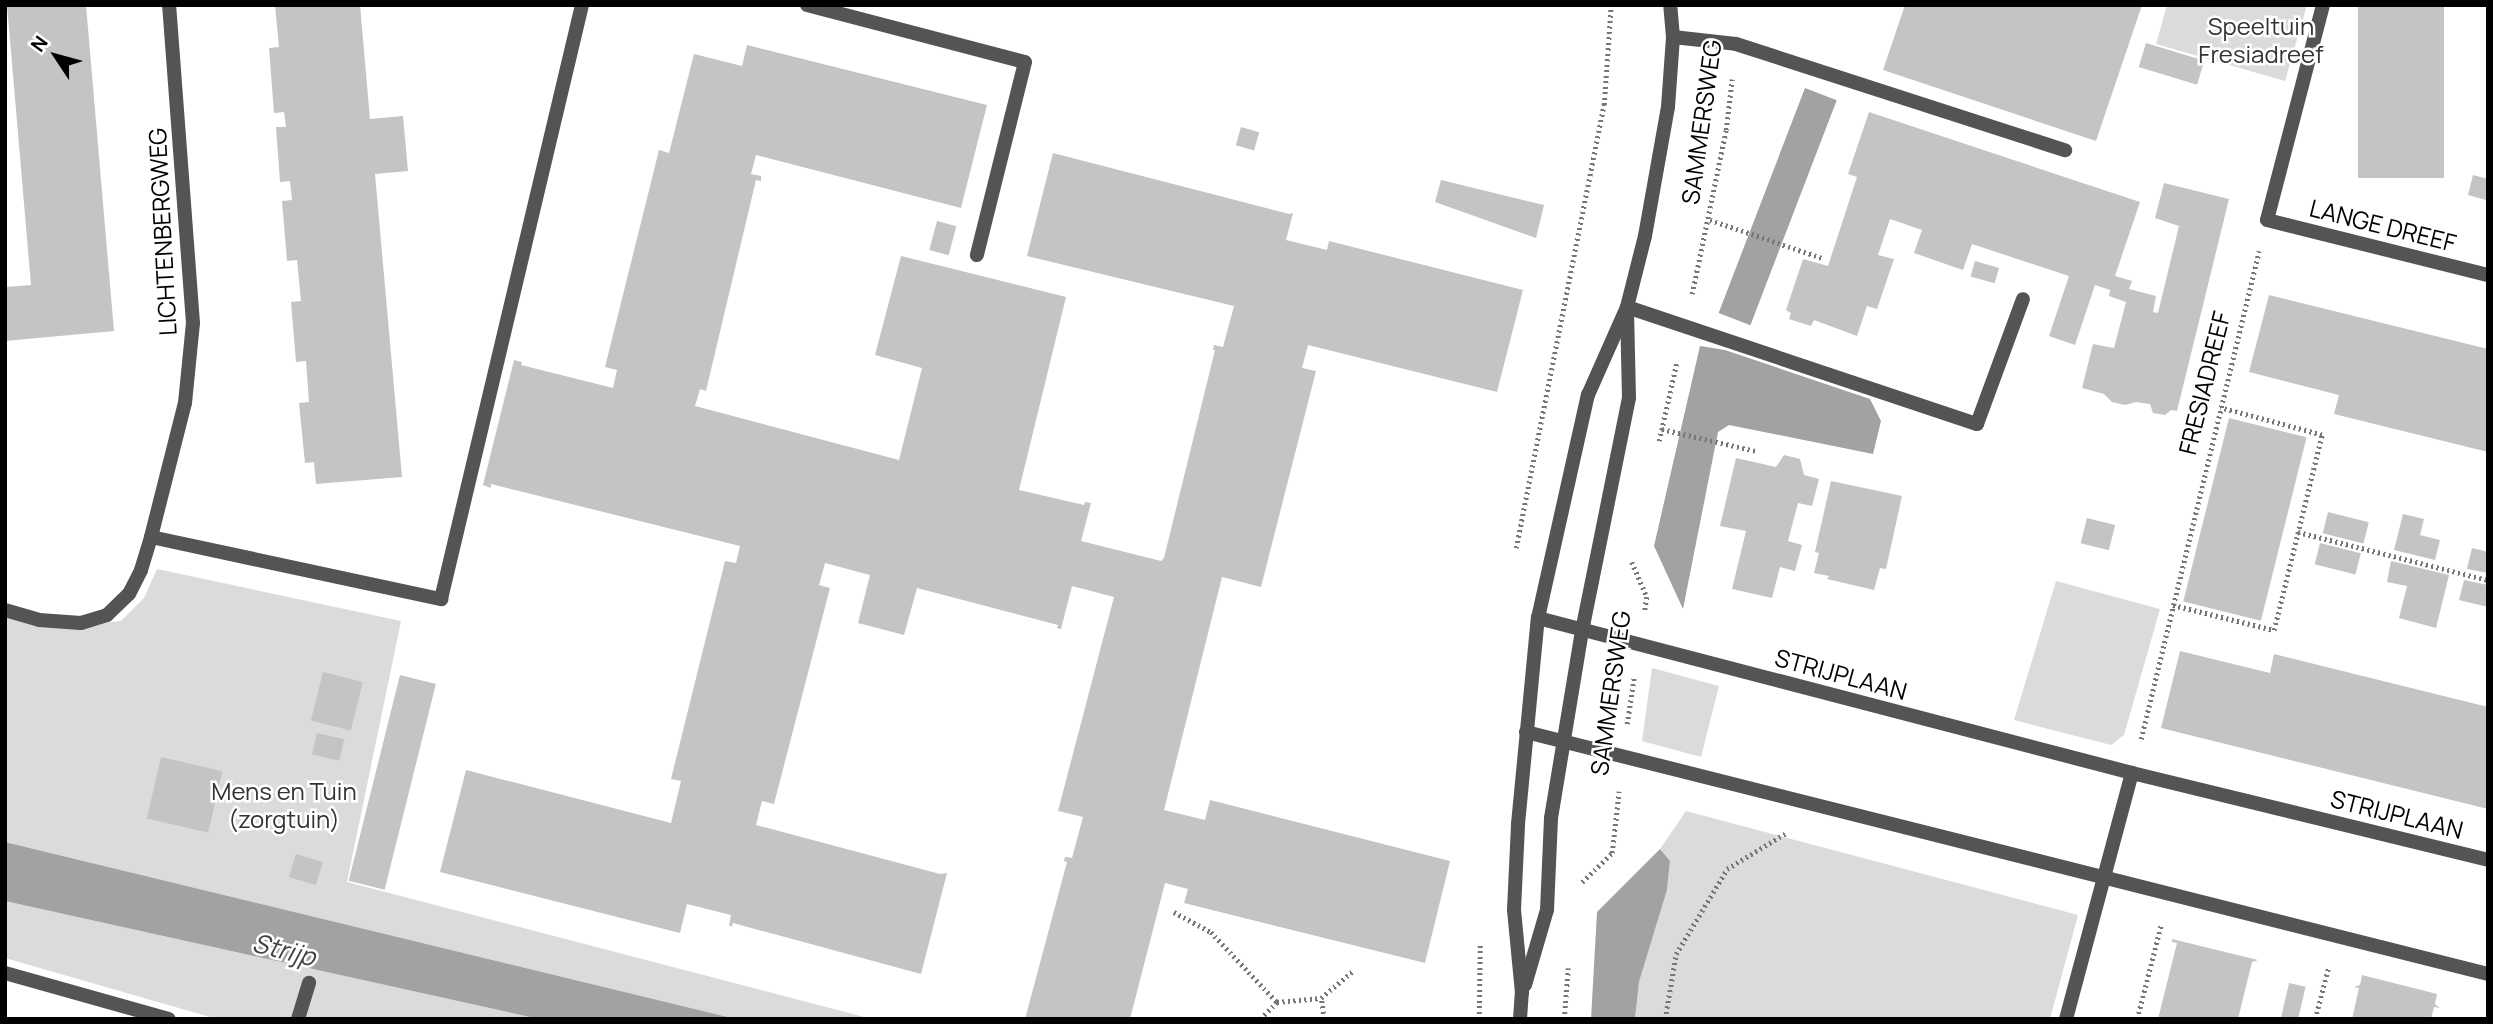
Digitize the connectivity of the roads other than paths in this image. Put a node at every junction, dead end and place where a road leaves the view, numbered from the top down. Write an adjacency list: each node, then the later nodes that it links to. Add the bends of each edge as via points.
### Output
1 (169, 5): 12 (street, LICHTENBERGWEG, via 193,324 185,402)
2 (582, 5): 12 (street, via 440,599)
3 (807, 5): 8 (street, via 1025,62)
4 (1670, 5): 6 (street, SAMMERSWEG)
5 (2323, 5): 9 (street, LANGE DREEF, via 2267,220)
6 (1673, 37): 7 (street, via 1736,44); 11 (street, SAMMERSWEG, via 1668,107)
7 (2065, 150)
8 (977, 255)
9 (2488, 275)
10 (2024, 299): 11 (street, via 1977,424)
11 (1627, 307): 14 (street, SAMMERSWEG, via 1588,395); 15 (street, SAMMERSWEG, via 1629,398)
12 (152, 537): 13 (street, LICHTENBERGWEG, via 129,594 107,615 81,623 39,620)
13 (5, 610)
14 (1538, 618): 15 (street, STRIJPLAAN); 16 (street, SAMMERSWEG)
15 (1582, 631): 17 (street, SAMMERSWEG); 18 (street, STRIJPLAAN)
16 (1526, 732): 17 (street); 24 (street, SAMMERSWEG, via 1514,910)
17 (1563, 743): 20 (street); 24 (street, SAMMERSWEG, via 1551,818 1547,910)
18 (2132, 773): 19 (street, STRIJPLAAN); 20 (street)
19 (2488, 860)
20 (2103, 878): 22 (street); 28 (street)
21 (5, 973): 25 (street)
22 (2488, 974)
23 (309, 983): 26 (street)
24 (1522, 993): 27 (street, SAMMERSWEG)
25 (169, 1019)
26 (298, 1019)
27 (1520, 1019)
28 (2066, 1019)

